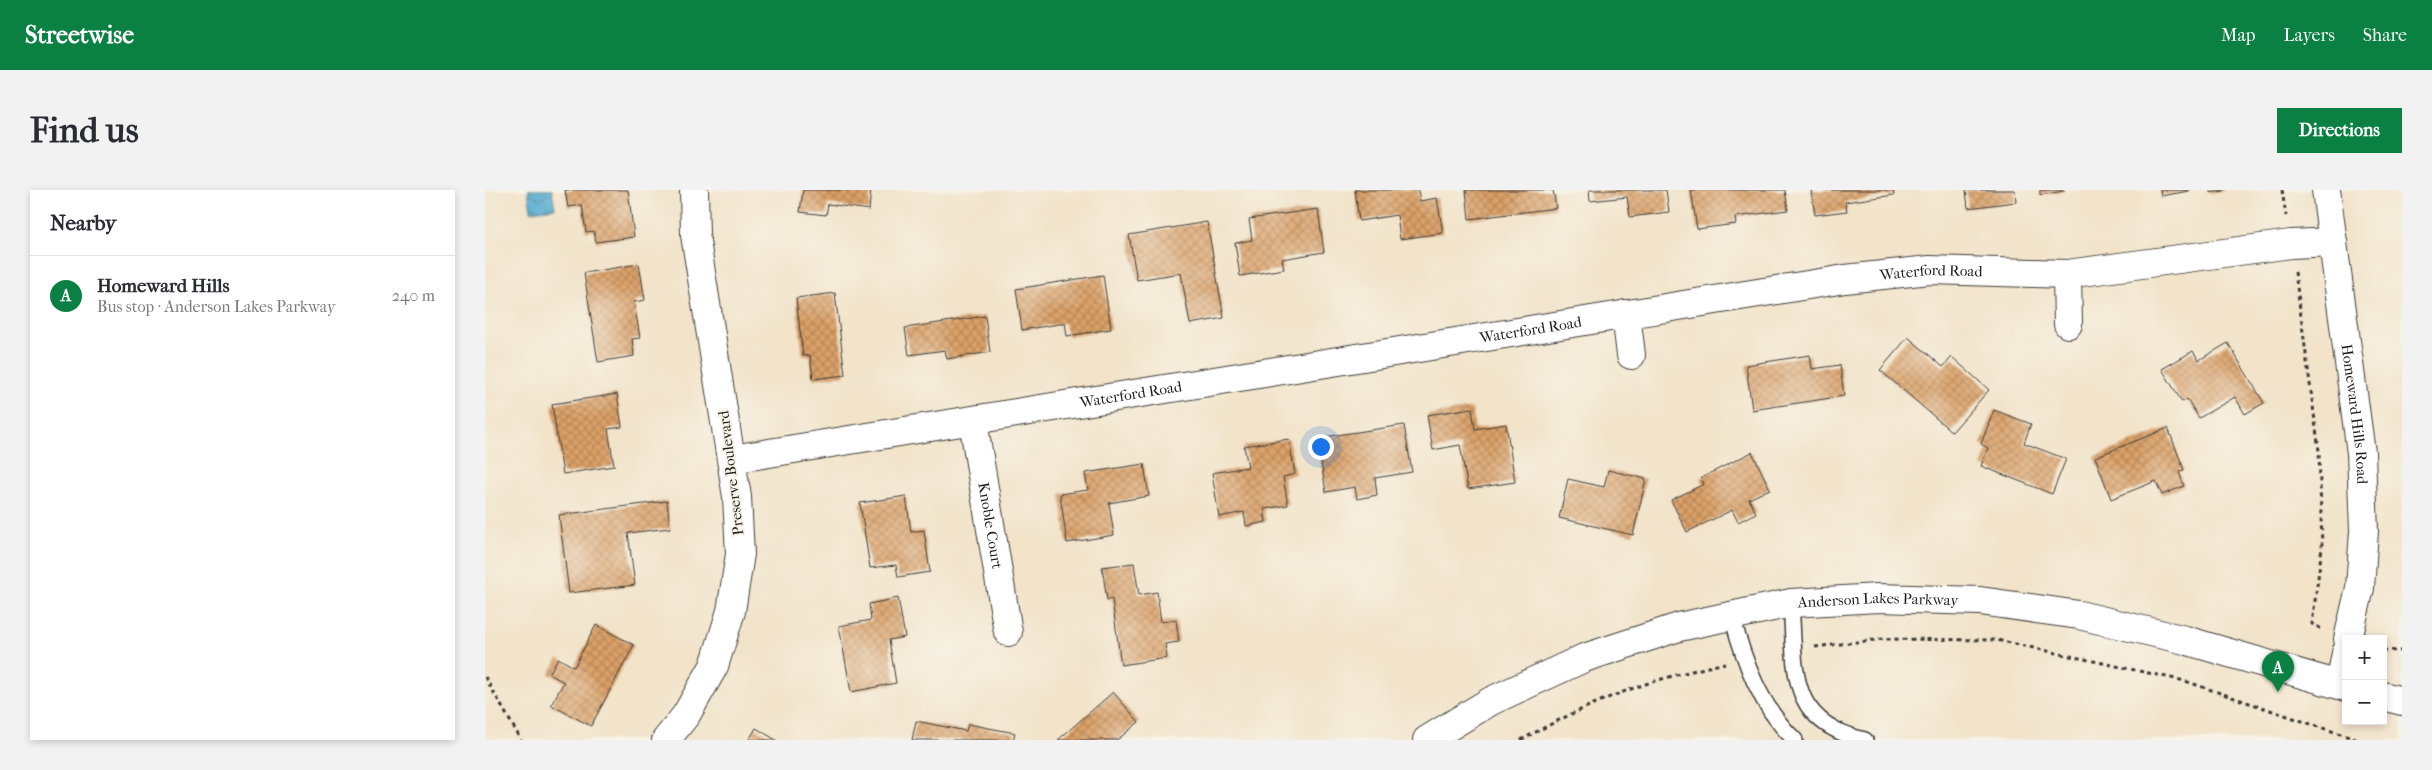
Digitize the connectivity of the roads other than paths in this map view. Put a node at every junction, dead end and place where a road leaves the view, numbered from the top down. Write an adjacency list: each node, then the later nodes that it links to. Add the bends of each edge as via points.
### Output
1 (694, 190): 9 (street, Preserve Boulevard, via 697,243)
2 (2326, 190): 3 (street, Homeward Hills Road)
3 (2333, 242): 4 (street, Waterford Road, via 2291,244); 13 (street, Homeward Hills Road, via 2361,453 2363,492 2360,588)
4 (2067, 274): 5 (street, Waterford Road, via 1930,270 1845,279); 6 (street)
5 (1626, 314): 7 (street); 8 (street, Waterford Road)
6 (2068, 324)
7 (1631, 354)
8 (973, 420): 9 (street, Waterford Road); 12 (street, Knoble Court)
9 (732, 460): 17 (street, Preserve Boulevard, via 740,554 731,611 714,666 686,715)
10 (1791, 603): 11 (street, Anderson Lakes Parkway); 14 (street, Anderson Lakes Parkway, via 1878,598 1980,601 2079,615 2185,640); 20 (lane, via 1798,688 1805,703 1830,728)
11 (1732, 616): 18 (street, Anderson Lakes Parkway, via 1679,627 1584,658 1491,701); 19 (lane, via 1743,658 1780,726)
12 (1008, 632)
13 (2350, 635)
14 (2342, 686)
15 (2387, 697): 16 (street)
16 (2402, 701)
17 (666, 740)
18 (1427, 740)
19 (1795, 740)
20 (1865, 740)

